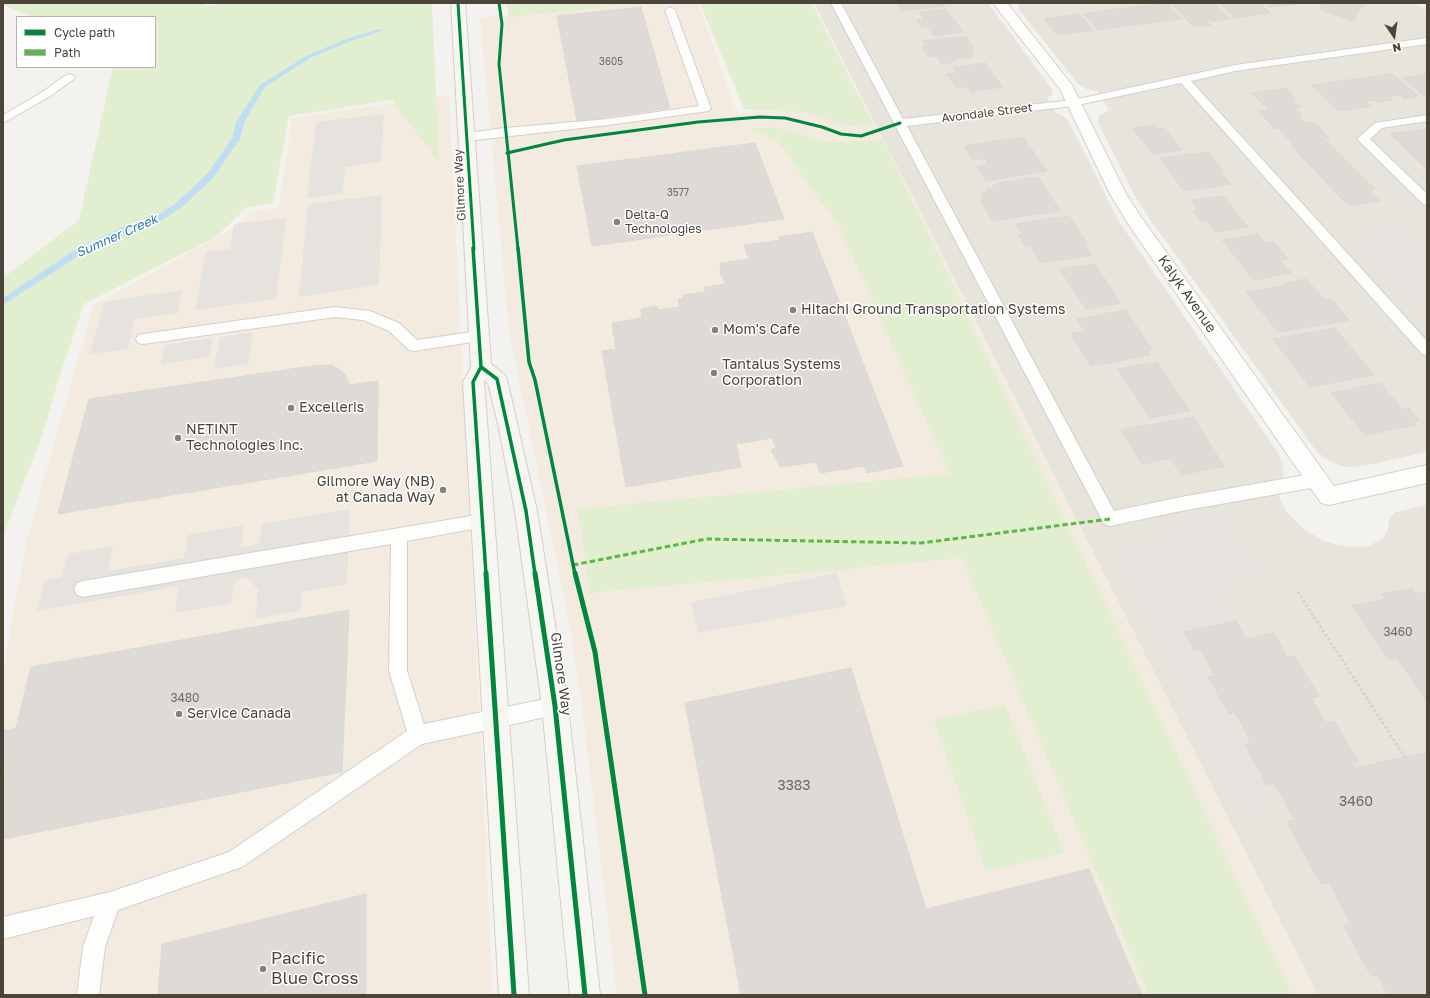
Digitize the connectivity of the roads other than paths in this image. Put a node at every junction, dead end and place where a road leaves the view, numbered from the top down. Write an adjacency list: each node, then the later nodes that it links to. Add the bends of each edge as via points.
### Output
1 (458, 3): 12 (street, Gilmore Way)
2 (836, 3): 11 (lane)
3 (1000, 3): 8 (street, Kalyk Avenue, via 1067,88)
4 (670, 10): 12 (lane, via 706,109)
5 (1427, 42): 7 (lane, Avondale Street, via 1235,68)
6 (70, 77): 10 (lane)
7 (1184, 80): 8 (lane, Avondale Street); 16 (lane)
8 (1074, 103): 11 (lane, Avondale Street); 19 (street, Kalyk Avenue, via 1118,194 1135,222)
9 (1427, 118): 13 (lane, via 1379,125 1363,139)
10 (3, 120)
11 (900, 124): 19 (lane, via 1110,519)
12 (467, 138): 14 (street, Gilmore Way)
13 (1427, 201)
14 (479, 336): 15 (lane, via 414,346 394,327 365,316 335,312); 17 (street, Gilmore Way)
15 (144, 338)
16 (1427, 350)
17 (482, 366): 20 (street, via 473,382); 23 (street, Gilmore Way, via 497,379 508,424 526,511)
18 (1427, 474): 19 (street, Kalyk Avenue, via 1329,496)
19 (1317, 480)
20 (483, 521): 21 (lane); 24 (street)
21 (399, 536): 22 (lane); 25 (lane, via 398,671)
22 (82, 589)
23 (555, 706): 24 (lane); 30 (street, Gilmore Way)
24 (497, 719): 25 (lane); 29 (street)
25 (418, 735): 26 (lane, via 235,860)
26 (110, 902): 27 (lane); 28 (lane, via 94,947)
27 (3, 928)
28 (88, 995)
29 (514, 995)
30 (586, 995)

